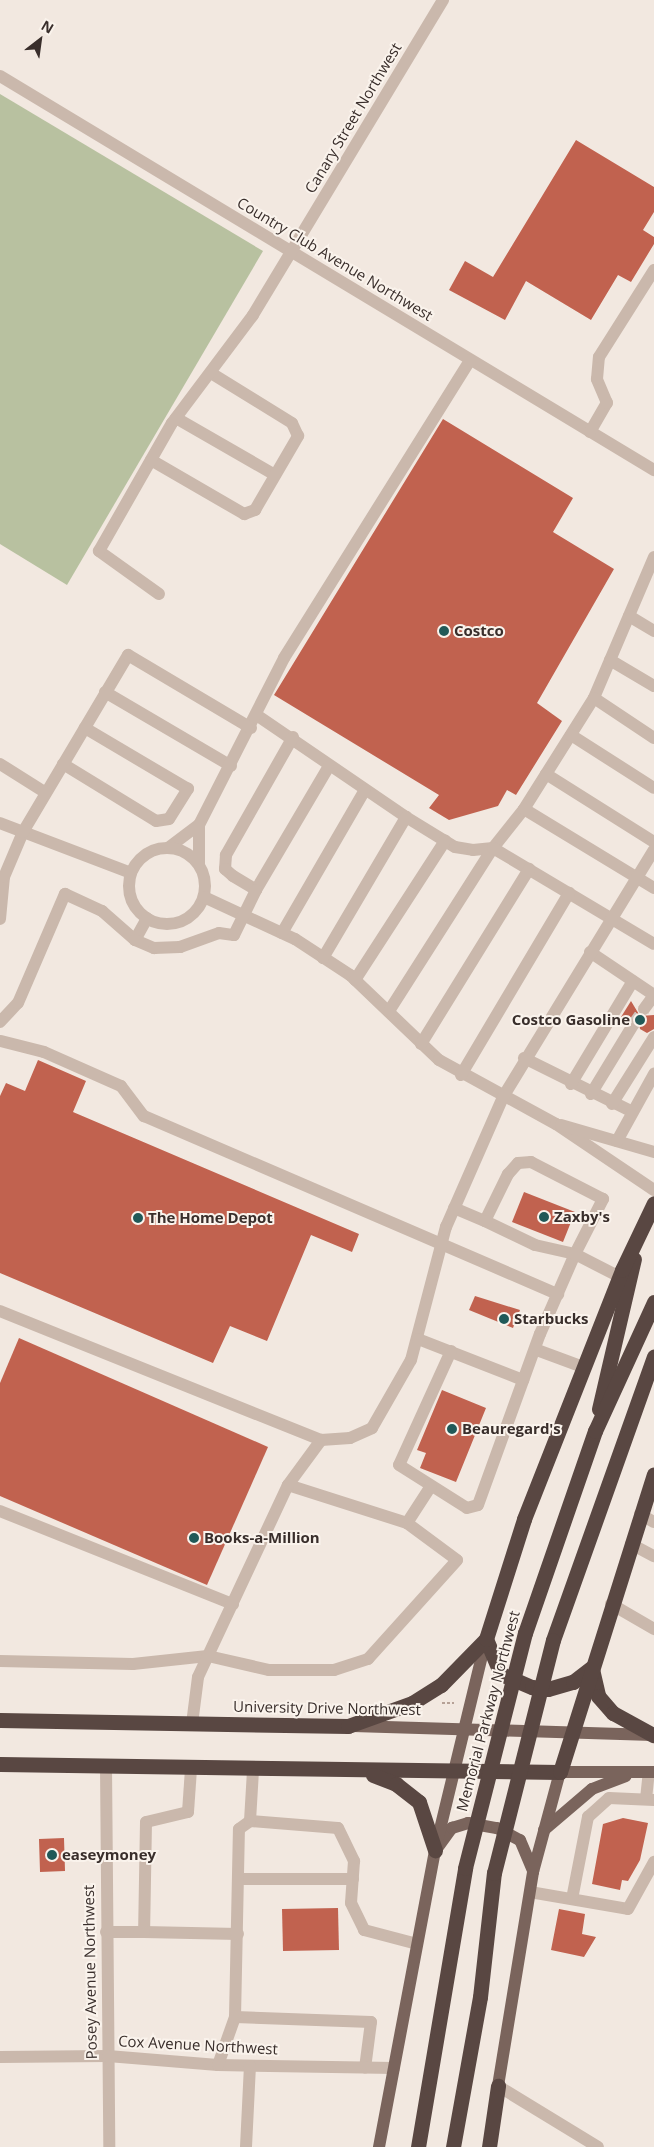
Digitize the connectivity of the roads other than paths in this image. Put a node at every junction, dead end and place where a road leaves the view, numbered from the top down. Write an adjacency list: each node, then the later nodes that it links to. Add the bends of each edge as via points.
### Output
1 (443, 0): 3 (street, Canary Street Northwest)
2 (0, 76): 3 (street, Country Club Avenue Northwest)
3 (289, 250): 5 (street, Country Club Avenue Northwest); 6 (street, Canary Street Northwest, via 253,315)
4 (654, 270): 8 (street, via 599,357 597,380 607,402)
5 (470, 360): 8 (street, Country Club Avenue Northwest); 21 (street, via 284,658)
6 (211, 373): 7 (street, Canary Street Northwest); 11 (street, via 292,423 298,436)
7 (176, 418): 9 (street, Canary Street Northwest); 11 (street)
8 (590, 432): 10 (street, Country Club Avenue Northwest)
9 (151, 460): 11 (street, via 244,514 255,510); 14 (street, Canary Street Northwest, via 100,551)
10 (654, 470)
11 (275, 475)
12 (654, 557): 13 (street)
13 (650, 577): 15 (street)
14 (159, 594)
15 (629, 616): 16 (street); 17 (street)
16 (654, 632)
17 (610, 660): 18 (street); 20 (street)
18 (654, 686)
19 (105, 692): 22 (street); 23 (street, via 128,655); 29 (street)
20 (594, 698): 24 (street); 26 (street)
21 (258, 716): 23 (street); 25 (street)
22 (85, 728): 28 (street); 28 (street, via 188,789 169,819 156,821)
23 (251, 728): 29 (street)
24 (571, 735): 31 (street); 32 (street)
25 (293, 737): 30 (street); 50 (street, via 226,855 225,869)
26 (654, 738)
27 (0, 764): 34 (street)
28 (63, 764): 34 (street)
29 (231, 766): 38 (street)
30 (328, 768): 33 (street); 50 (street)
31 (546, 774): 35 (street); 41 (street)
32 (654, 788)
33 (365, 790): 36 (street); 57 (street)
34 (46, 793): 39 (street)
35 (524, 809): 43 (street); 48 (street)
36 (406, 817): 40 (street); 61 (street)
37 (0, 823): 39 (street)
38 (200, 825): 42 (street); 45 (street)
39 (23, 832): 47 (street); 56 (street, via 4,877)
40 (445, 841): 43 (street, via 473,850); 62 (street)
41 (654, 842)
42 (168, 848): 45 (street, via 180,850); 47 (street, via 146,854)
43 (493, 848): 46 (street); 66 (street)
44 (654, 850): 48 (street)
45 (198, 864): 52 (street, via 206,886)
46 (529, 869): 51 (street); 71 (street)
47 (131, 873): 54 (street, via 131,897)
48 (637, 878): 49 (street); 55 (street)
49 (654, 888)
50 (256, 890): 53 (street)
51 (569, 893): 55 (street); 73 (street)
52 (204, 897): 53 (street); 54 (street, via 199,908 180,922 167,924)
53 (243, 913): 57 (street); 58 (street, via 234,935 219,933 180,947 154,948)
54 (147, 918): 58 (street)
55 (611, 918): 59 (street); 60 (street)
56 (0, 919)
57 (282, 932): 61 (street)
58 (135, 940): 67 (street, via 102,911 65,894 18,1003)
59 (654, 944)
60 (590, 952): 63 (street); 72 (street)
61 (323, 958): 62 (street)
62 (355, 980): 66 (street)
63 (633, 981): 64 (street); 75 (street)
64 (654, 995): 65 (street)
65 (644, 1009)
66 (389, 1011): 71 (street)
67 (0, 1022)
68 (633, 1025): 76 (street)
69 (654, 1037): 78 (street)
70 (0, 1042): 88 (street, via 44,1052 121,1086 144,1116)
71 (421, 1044): 73 (street)
72 (524, 1058): 75 (street); 77 (street)
73 (461, 1074): 77 (street)
74 (654, 1074): 79 (street)
75 (571, 1084): 76 (street)
76 (591, 1094): 78 (street)
77 (503, 1097): 80 (street); 85 (street)
78 (612, 1104): 79 (street)
79 (630, 1111): 81 (street)
80 (556, 1124): 81 (street); 83 (street)
81 (617, 1141): 82 (street)
82 (654, 1152)
83 (654, 1190)
84 (654, 1203): 87 (highway)
85 (454, 1208): 86 (street); 88 (street)
86 (485, 1221): 89 (street, via 535,1245); 89 (street, via 508,1174 518,1163 531,1162 602,1199)
87 (638, 1238): 90 (highway); 101 (highway)
88 (442, 1243): 91 (street); 94 (street)
89 (575, 1254): 90 (street); 91 (street)
90 (620, 1277): 98 (highway)
91 (558, 1294): 95 (street)
92 (654, 1302): 101 (highway, Memorial Parkway Northwest)
93 (0, 1311): 102 (street)
94 (418, 1338): 96 (street); 102 (street, via 396,1390 372,1428 350,1438)
95 (538, 1350): 98 (street); 99 (street)
96 (451, 1351): 99 (street); 106 (street, via 399,1465)
97 (654, 1356): 103 (highway)
98 (583, 1367): 116 (highway, via 524,1519)
99 (523, 1380): 106 (street, via 478,1505 466,1508)
100 (654, 1384): 103 (highway)
101 (596, 1430): 160 (highway, Memorial Parkway Northwest, bridge, via 525,1632 465,1868)
102 (321, 1440): 105 (street)
103 (620, 1448): 161 (highway, bridge, via 553,1640 494,1873 480,1997)
104 (654, 1474): 108 (highway)
105 (288, 1485): 110 (street); 113 (street)
106 (431, 1486): 110 (street)
107 (1, 1514): 113 (street)
108 (640, 1514): 109 (street); 111 (highway)
109 (654, 1522)
110 (407, 1523): 117 (street, via 456,1560 368,1659 334,1670 269,1670)
111 (631, 1544): 112 (street); 114 (highway)
112 (654, 1556)
113 (233, 1604): 117 (street)
114 (611, 1604): 115 (street); 119 (highway)
115 (654, 1629)
116 (486, 1639): 119 (highway, via 501,1674 532,1688 548,1689 573,1682); 122 (highway, via 466,1663 412,1703); 123 (main road)
117 (208, 1656): 118 (street, via 133,1664); 121 (street, via 198,1677)
118 (0, 1661)
119 (591, 1668): 124 (highway); 125 (highway, via 598,1696 605,1704 627,1723)
120 (0, 1720): 121 (highway, University Drive Northwest)
121 (192, 1724): 122 (highway, University Drive Northwest)
122 (348, 1726): 123 (main road, University Drive Northwest)
123 (465, 1727): 124 (main road, University Drive Northwest); 129 (main road)
124 (573, 1732): 125 (main road, University Drive Northwest); 132 (highway)
125 (654, 1736)
126 (0, 1764): 127 (highway)
127 (106, 1766): 128 (highway); 145 (street, Posey Avenue Northwest)
128 (191, 1769): 130 (highway); 146 (street, via 188,1812 146,1822)
129 (454, 1770): 131 (highway); 132 (highway); 138 (main road)
130 (253, 1771): 131 (highway); 136 (street)
131 (360, 1772): 138 (highway, via 396,1784 420,1802)
132 (560, 1772): 133 (main road); 137 (main road)
133 (635, 1772): 134 (main road); 137 (main road, via 592,1789)
134 (651, 1772): 135 (street)
135 (650, 1799): 144 (street, via 609,1798 588,1817)
136 (250, 1821): 141 (street, via 239,1829); 142 (street, via 338,1828 354,1861)
137 (544, 1830): 140 (main road)
138 (435, 1850): 140 (main road, via 452,1828 468,1823 497,1828 520,1840); 148 (main road)
139 (654, 1862): 144 (street, via 628,1909)
140 (533, 1872): 143 (main road)
141 (238, 1879): 142 (street); 147 (street)
142 (353, 1879): 148 (street, via 351,1903 364,1930)
143 (530, 1892): 144 (street); 156 (main road)
144 (572, 1899)
145 (106, 1932): 146 (street); 150 (street, Posey Avenue Northwest)
146 (144, 1932): 147 (street)
147 (238, 1934): 149 (street)
148 (417, 1944): 155 (main road)
149 (235, 2017): 152 (street); 154 (street, via 371,2022)
150 (108, 2056): 151 (street, Cox Avenue Northwest); 152 (street, Cox Avenue Northwest); 157 (street, Posey Avenue Northwest)
151 (0, 2057)
152 (218, 2065): 153 (street, Cox Avenue Northwest)
153 (250, 2066): 154 (street, Cox Avenue Northwest); 158 (street)
154 (366, 2068): 155 (street, Cox Avenue Northwest)
155 (394, 2068): 159 (main road)
156 (498, 2086): 162 (highway); 163 (street)
157 (109, 2147)
158 (246, 2147)
159 (379, 2147)
160 (418, 2147)
161 (453, 2147)
162 (488, 2147)
163 (598, 2147)

